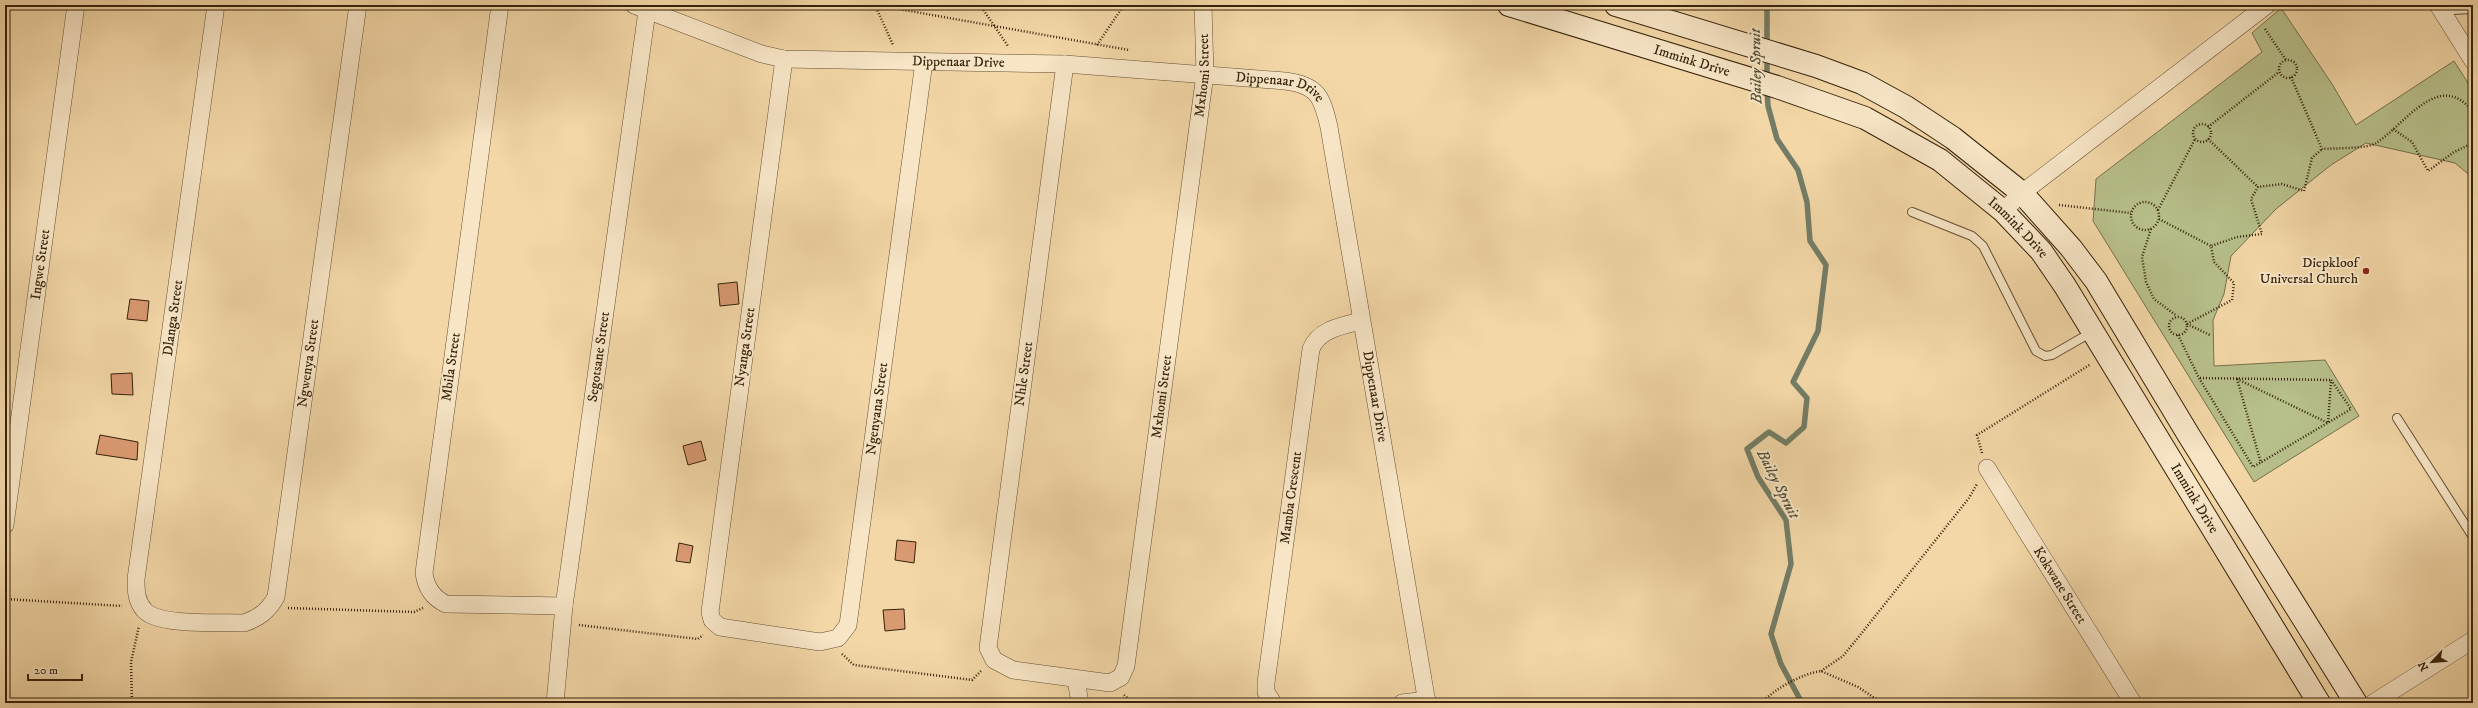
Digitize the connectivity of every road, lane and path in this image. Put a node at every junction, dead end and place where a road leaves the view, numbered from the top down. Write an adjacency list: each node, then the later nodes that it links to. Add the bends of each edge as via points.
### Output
1 (76, 5): 60 (street, Ingwe Street)
2 (216, 5): 66 (street, Dlanga Street, via 136,579 136,596)
3 (358, 5): 65 (street, Ngwenya Street, via 276,597)
4 (500, 5): 63 (street, Mbila Street, via 424,574 427,586)
5 (876, 5): 15 (path); 21 (path)
6 (980, 5): 15 (path)
7 (1124, 5): 16 (path)
8 (1203, 5): 27 (street, Mxhomi Street)
9 (1510, 5): 39 (main road, Immink Drive, via 1777,87 1866,118 1940,160)
10 (1616, 5): 37 (main road, Immink Drive, via 1769,51 1862,83 1906,107 1953,138)
11 (640, 8): 18 (street, Dippenaar Drive, via 762,54); 64 (street, Segotsane Street)
12 (2261, 10): 19 (path); 37 (street)
13 (2473, 10): 14 (lane)
14 (2448, 11): 20 (street)
15 (994, 26): 16 (path); 23 (path, via 1008,46)
16 (1098, 44): 17 (path); 25 (path)
17 (1135, 51)
18 (784, 59): 21 (street, Dippenaar Drive); 68 (street, Nyanga Street, via 710,612)
19 (2286, 60): 26 (path, via 2281,63); 28 (path, via 2291,60 2296,65 2296,71)
20 (2473, 61)
21 (900, 62): 22 (street, Dippenaar Drive)
22 (924, 62): 23 (street, Dippenaar Drive); 70 (street, Ngenyana Street, via 848,625 838,638)
23 (1012, 64): 24 (street, Dippenaar Drive)
24 (1065, 64): 25 (street, Dippenaar Drive); 71 (street, Nhle Street, via 988,640 989,653)
25 (1084, 65): 27 (street, Dippenaar Drive)
26 (2279, 72): 28 (path, via 2285,77); 30 (path)
27 (1205, 74): 47 (street, Dippenaar Drive, via 1294,82 1311,88 1319,95 1329,127); 73 (street, Mxhomi Street, via 1126,666 1121,677 1110,683)
28 (2291, 77): 35 (path)
29 (2473, 112): 31 (path, via 2464,101 2451,95 2436,97 2413,110)
30 (2208, 127): 32 (path, via 2200,124 2195,127 2193,134); 33 (path, via 2211,131)
31 (2393, 129): 34 (path, via 2412,142 2428,171 2454,152); 35 (path, via 2375,144)
32 (2196, 139): 33 (path, via 2200,142); 38 (path)
33 (2208, 139): 36 (path)
34 (2473, 143)
35 (2322, 149): 36 (path, via 2312,158 2304,191 2282,184)
36 (2258, 187): 45 (path, via 2251,199 2262,234 2237,237)
37 (2022, 193): 39 (street); 42 (main road, Immink Drive)
38 (2158, 210): 41 (path, via 2152,204 2144,202 2136,205); 43 (path)
39 (2003, 211): 49 (main road, Immink Drive, via 2041,251)
40 (1912, 212): 49 (lane, via 1972,236 1983,246 2036,351 2045,356 2052,355)
41 (2132, 213): 42 (path, via 2055,205); 44 (path, via 2132,222 2138,228)
42 (2043, 215): 84 (main road, Immink Drive, via 2096,281)
43 (2159, 219): 44 (path); 45 (path)
44 (2151, 229): 46 (path, via 2142,257 2146,282 2154,299)
45 (2211, 246): 48 (path, via 2214,262 2234,284 2232,300)
46 (2177, 316): 48 (path, via 2184,319); 50 (path, via 2171,319 2168,328)
47 (1361, 321): 74 (street, Dippenaar Drive); 78 (street, Mamba Crescent, via 1323,333 1311,349 1266,683 1266,692)
48 (2187, 324): 50 (path, via 2184,333); 51 (path)
49 (2093, 332): 52 (main road, Immink Drive)
50 (2178, 335): 53 (path)
51 (2210, 335)
52 (2106, 354): 59 (path, via 1977,435); 83 (main road, Immink Drive)
53 (2199, 378): 54 (path); 58 (path, via 2253,467)
54 (2237, 379): 55 (path); 57 (path); 58 (path)
55 (2331, 380): 57 (path); 57 (path, via 2351,409)
56 (2397, 418): 61 (lane)
57 (2328, 423): 58 (path)
58 (2261, 462)
59 (1987, 468): 72 (path, via 1969,498 1861,634 1843,656); 82 (street, Kokwane Street)
60 (5, 525)
61 (2473, 538)
62 (5, 599): 66 (path)
63 (440, 601): 64 (street, via 452,604); 65 (path, via 414,612)
64 (564, 606): 67 (street, Segotsane Street)
65 (270, 607): 66 (street, Ngwenya Street, via 254,620 244,623 161,619)
66 (143, 609): 75 (path, via 131,662)
67 (562, 623): 68 (path, via 698,639); 76 (street, Segotsane Street)
68 (720, 626): 70 (street)
69 (2473, 640): 85 (street)
70 (828, 642): 71 (path, via 854,665 972,680)
71 (994, 660): 73 (street, Mxhomi Street, via 1013,670)
72 (1822, 671): 80 (path, via 1806,675); 81 (path, via 1858,687)
73 (1076, 680): 77 (street)
74 (1427, 702): 79 (street)
75 (132, 703)
76 (555, 703)
77 (1080, 703)
78 (1273, 703)
79 (1402, 703)
80 (1762, 703)
81 (1882, 703)
82 (2133, 703)
83 (2319, 703)
84 (2356, 703)
85 (2373, 703)

